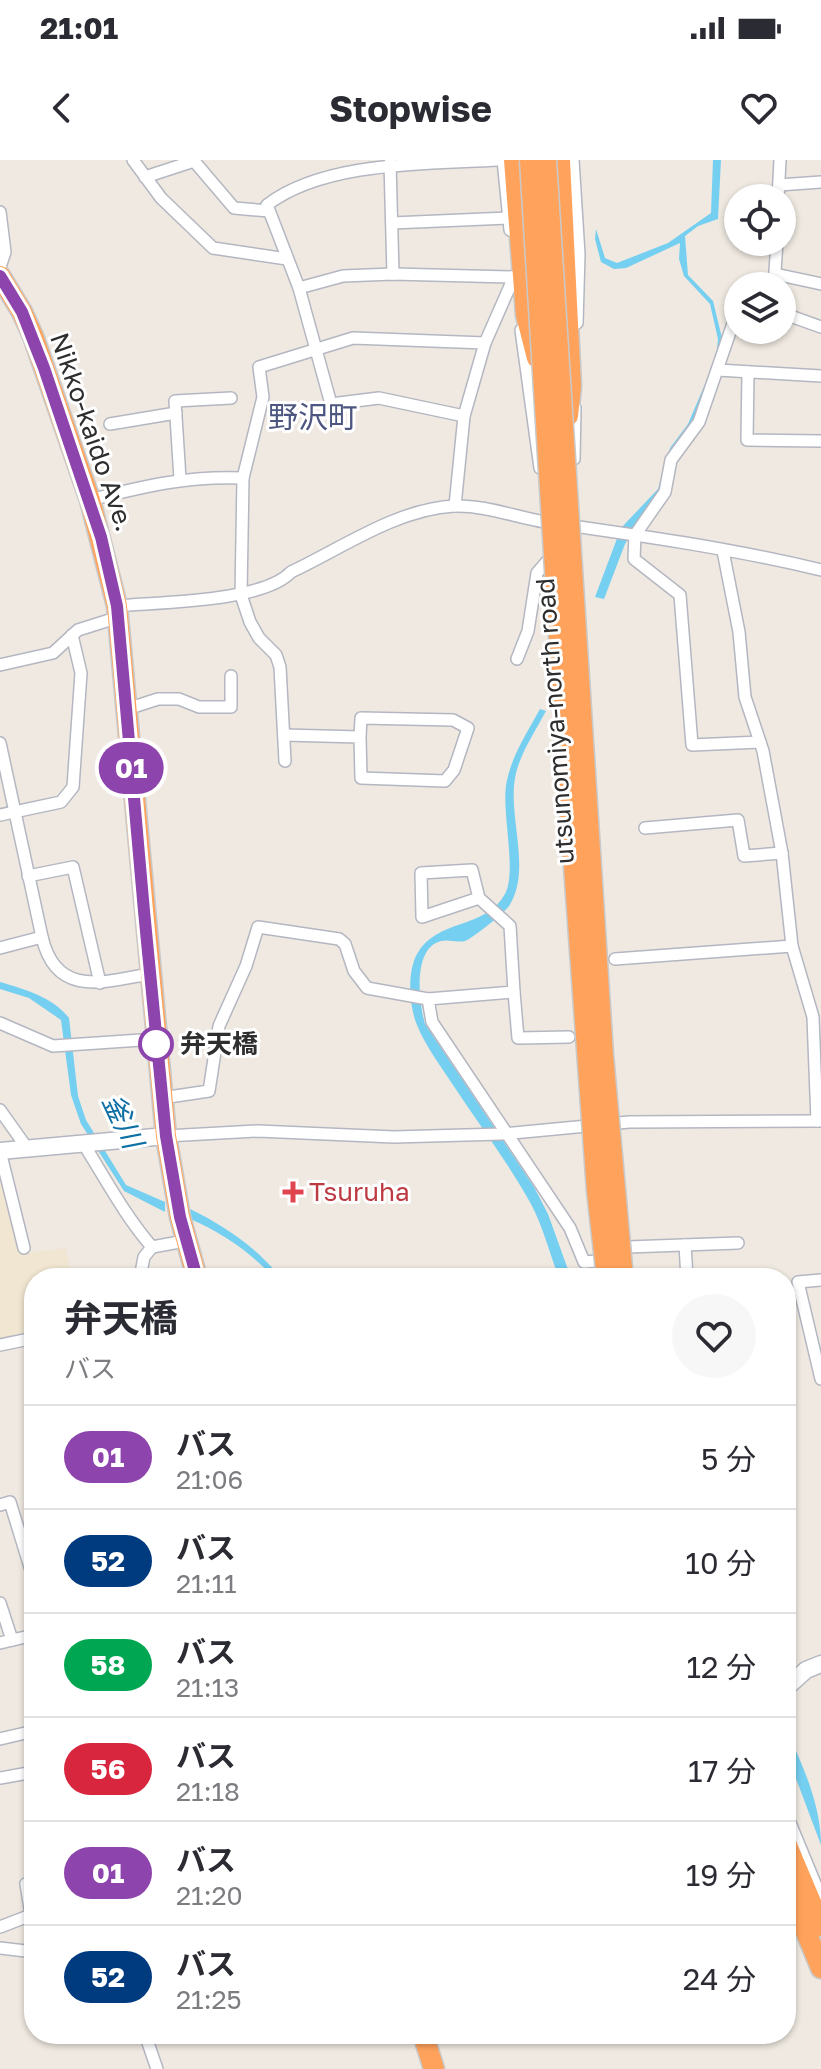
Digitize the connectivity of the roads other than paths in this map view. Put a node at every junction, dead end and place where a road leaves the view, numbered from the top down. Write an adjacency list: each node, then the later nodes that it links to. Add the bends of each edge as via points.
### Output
1 (133, 160): 10 (street)
2 (501, 160): 9 (street); 16 (street)
3 (514, 160): 34 (highway, bridge, via 526,315)
4 (530, 160): 34 (highway, utsunomiya-north road, bridge)
5 (546, 160): 40 (highway, utsunomiya-north road, bridge)
6 (560, 160): 40 (highway, bridge, via 571,386)
7 (573, 160): 46 (street, via 579,254)
8 (780, 160): 12 (street)
9 (390, 163): 14 (street, via 281,194 267,205); 17 (street)
10 (145, 177): 14 (street, via 194,161 234,208); 18 (street, via 213,248)
11 (821, 182): 13 (street)
12 (779, 184)
13 (793, 184)
14 (269, 211): 18 (street)
15 (0, 212): 19 (street, via 5,252)
16 (508, 218): 17 (street); 22 (street)
17 (392, 223): 20 (street)
18 (287, 259): 25 (street)
19 (0, 267)
20 (393, 274): 22 (street); 25 (street, via 343,276)
21 (0, 276): 43 (highway, Nikko-kaido Ave., via 33,336)
22 (514, 277): 28 (street); 45 (street)
23 (796, 282): 24 (street)
24 (821, 284)
25 (299, 288): 30 (street)
26 (796, 318): 27 (street)
27 (821, 327)
28 (485, 343): 30 (street, via 353,338); 37 (street)
29 (727, 344): 31 (street)
30 (318, 348): 37 (street, via 331,404 379,398); 41 (street, via 259,367 263,397)
31 (718, 370): 32 (street); 47 (street, via 699,422 671,460 665,492)
32 (748, 372): 33 (street); 39 (street, via 747,440)
33 (821, 376)
34 (544, 385): 99 (highway, utsunomiya-north road, bridge)
35 (231, 398): 36 (street, via 175,401)
36 (176, 413): 38 (street); 42 (street)
37 (464, 416): 44 (street)
38 (110, 424)
39 (821, 441)
40 (564, 456): 101 (highway, utsunomiya-north road, bridge)
41 (243, 478): 42 (street); 51 (street)
42 (180, 479): 43 (street)
43 (90, 500): 52 (highway, Nikko-kaido Ave.)
44 (455, 506): 45 (street); 51 (street, via 390,524 291,572 283,581)
45 (547, 522): 46 (street); 49 (street)
46 (575, 526): 47 (street); 83 (street)
47 (635, 535): 48 (street); 60 (street, via 634,559 680,595 692,745)
48 (723, 551): 50 (street); 60 (street, via 745,697)
49 (549, 559): 54 (street, via 537,573 528,631); 84 (street)
50 (821, 570)
51 (241, 595): 52 (street); 58 (street, via 259,638 280,667)
52 (118, 611): 53 (street); 57 (highway, Nikko-kaido Ave.)
53 (72, 635): 55 (street, via 53,653); 63 (street, via 81,673 73,787 61,802)
54 (517, 659)
55 (0, 665)
56 (231, 676): 57 (street, via 231,707 158,699)
57 (127, 709): 73 (highway, Nikko-kaido Ave.)
58 (284, 735): 59 (street); 62 (street)
59 (360, 737): 59 (street, via 361,778 445,781 468,728 453,720 361,718)
60 (760, 742): 66 (street)
61 (0, 743): 63 (street)
62 (285, 761)
63 (14, 812): 64 (street); 67 (street)
64 (0, 815)
65 (645, 828): 66 (street, via 738,820 744,856)
66 (782, 853): 70 (street)
67 (28, 876): 69 (street); 74 (street, via 73,867)
68 (479, 898): 68 (street, via 472,870 421,873 422,917); 75 (street, via 510,926)
69 (42, 937): 71 (street); 74 (street, via 51,962 61,972 73,980)
70 (792, 946): 72 (street); 82 (street, via 813,1017)
71 (0, 948)
72 (615, 959)
73 (149, 974): 74 (street); 79 (highway, Nikko-kaido Ave.)
74 (100, 983)
75 (514, 992): 76 (street); 78 (street, via 518,1038)
76 (428, 999): 80 (street, via 367,988 339,939 258,927 219,1026 209,1091); 85 (street, via 432,1022)
77 (0, 1023): 79 (street, via 53,1046)
78 (569, 1037)
79 (156, 1039): 80 (highway, Nikko-kaido Ave.)
80 (162, 1098): 86 (highway, Nikko-kaido Ave.)
81 (0, 1110): 88 (street)
82 (819, 1121): 83 (street)
83 (615, 1123): 84 (street); 94 (street)
84 (582, 1125): 85 (street); 100 (street)
85 (508, 1134): 86 (street, via 394,1137 258,1131); 98 (street, via 570,1228 584,1262)
86 (166, 1136): 87 (street); 90 (highway, Nikko-kaido Ave.)
87 (92, 1142): 88 (street); 93 (street, via 130,1221)
88 (27, 1148): 89 (street)
89 (0, 1151): 95 (street)
90 (185, 1241): 93 (street); 97 (highway, Nikko-kaido Ave.)
91 (738, 1243): 92 (street)
92 (685, 1245): 94 (street); 103 (street)
93 (152, 1247): 96 (street)
94 (628, 1247): 102 (street)
95 (24, 1248)
96 (142, 1268)
97 (194, 1268)
98 (599, 1268)
99 (602, 1268)
100 (602, 1268)
101 (622, 1268)
102 (630, 1268)
103 (686, 1268)
104 (821, 1280): 107 (street, via 798,1282)
105 (24, 1340): 106 (street)
106 (0, 1345)
107 (821, 1379)
108 (0, 1505): 109 (street, via 10,1502)
109 (24, 1544)
110 (0, 1603): 111 (street)
111 (6, 1641)
112 (821, 1664): 113 (street)
113 (796, 1679)
114 (24, 1733): 115 (street)
115 (0, 1739)
116 (24, 1774): 117 (street)
117 (0, 1778)
118 (796, 1837): 120 (street)
119 (796, 1867): 124 (highway)
120 (821, 1898)
121 (796, 1908): 128 (highway)
122 (24, 1918): 125 (street)
123 (796, 1921): 129 (street)
124 (821, 1926)
125 (0, 1927)
126 (0, 1948): 127 (street)
127 (24, 1951)
128 (821, 1968)
129 (821, 1982)
130 (148, 2044): 132 (street)
131 (426, 2044): 133 (highway)
132 (157, 2069)
133 (434, 2069)

